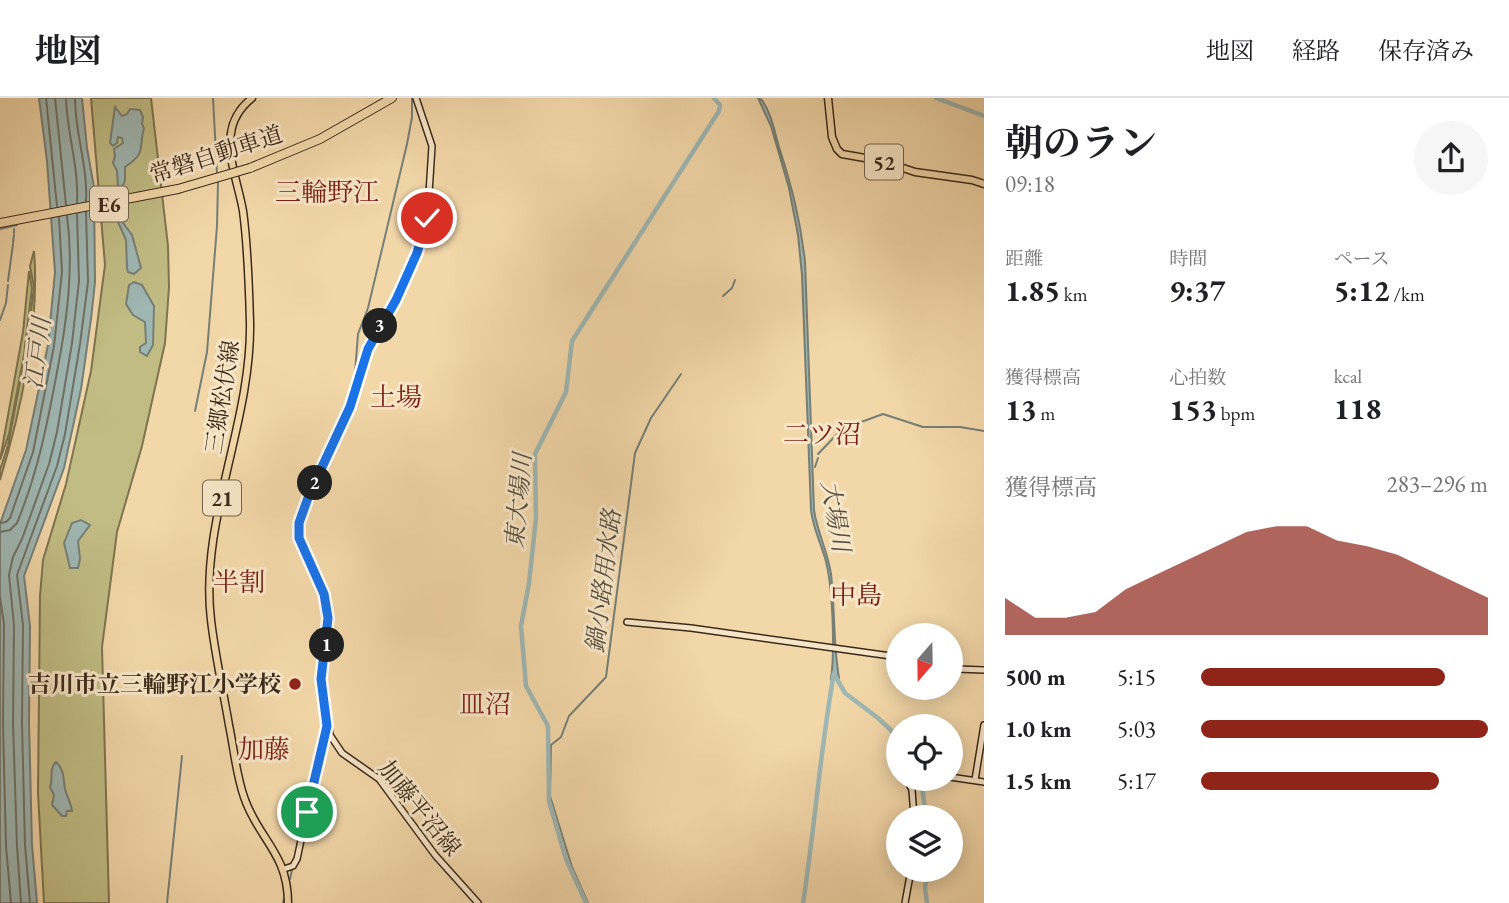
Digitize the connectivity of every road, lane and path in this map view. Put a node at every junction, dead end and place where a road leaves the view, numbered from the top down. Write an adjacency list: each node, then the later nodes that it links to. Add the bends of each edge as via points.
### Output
1 (252, 98): 19 (main road, 三郷松伏線 / 21, via 237,115 230,140 246,238 250,348 213,541 209,598 242,789 251,814)
2 (382, 98): 6 (highway, 常磐自動車道 / E6)
3 (392, 98): 6 (highway, 常磐自動車道 / E6)
4 (416, 98): 15 (street, via 432,146 423,238 400,293 368,349 350,407 299,523 299,538 327,607 321,679)
5 (828, 98): 7 (main road, 52, via 832,136 842,154)
6 (339, 126): 8 (highway, 常磐自動車道 / E6, bridge, via 208,176); 9 (highway, 常磐自動車道 / E6, bridge, via 277,158 197,184)
7 (984, 184)
8 (0, 218)
9 (0, 224)
10 (627, 622): 11 (street)
11 (886, 655)
12 (963, 669): 13 (street)
13 (984, 670)
14 (984, 725): 17 (street)
15 (327, 726): 19 (street, via 297,859); 22 (street, 加藤平沼線, via 339,750 379,779 435,855)
16 (963, 779): 17 (street)
17 (975, 780): 18 (street)
18 (984, 782)
19 (284, 869): 21 (main road, 三郷松伏線 / 21)
20 (909, 882): 23 (street)
21 (288, 903)
22 (478, 903)
23 (905, 903)

